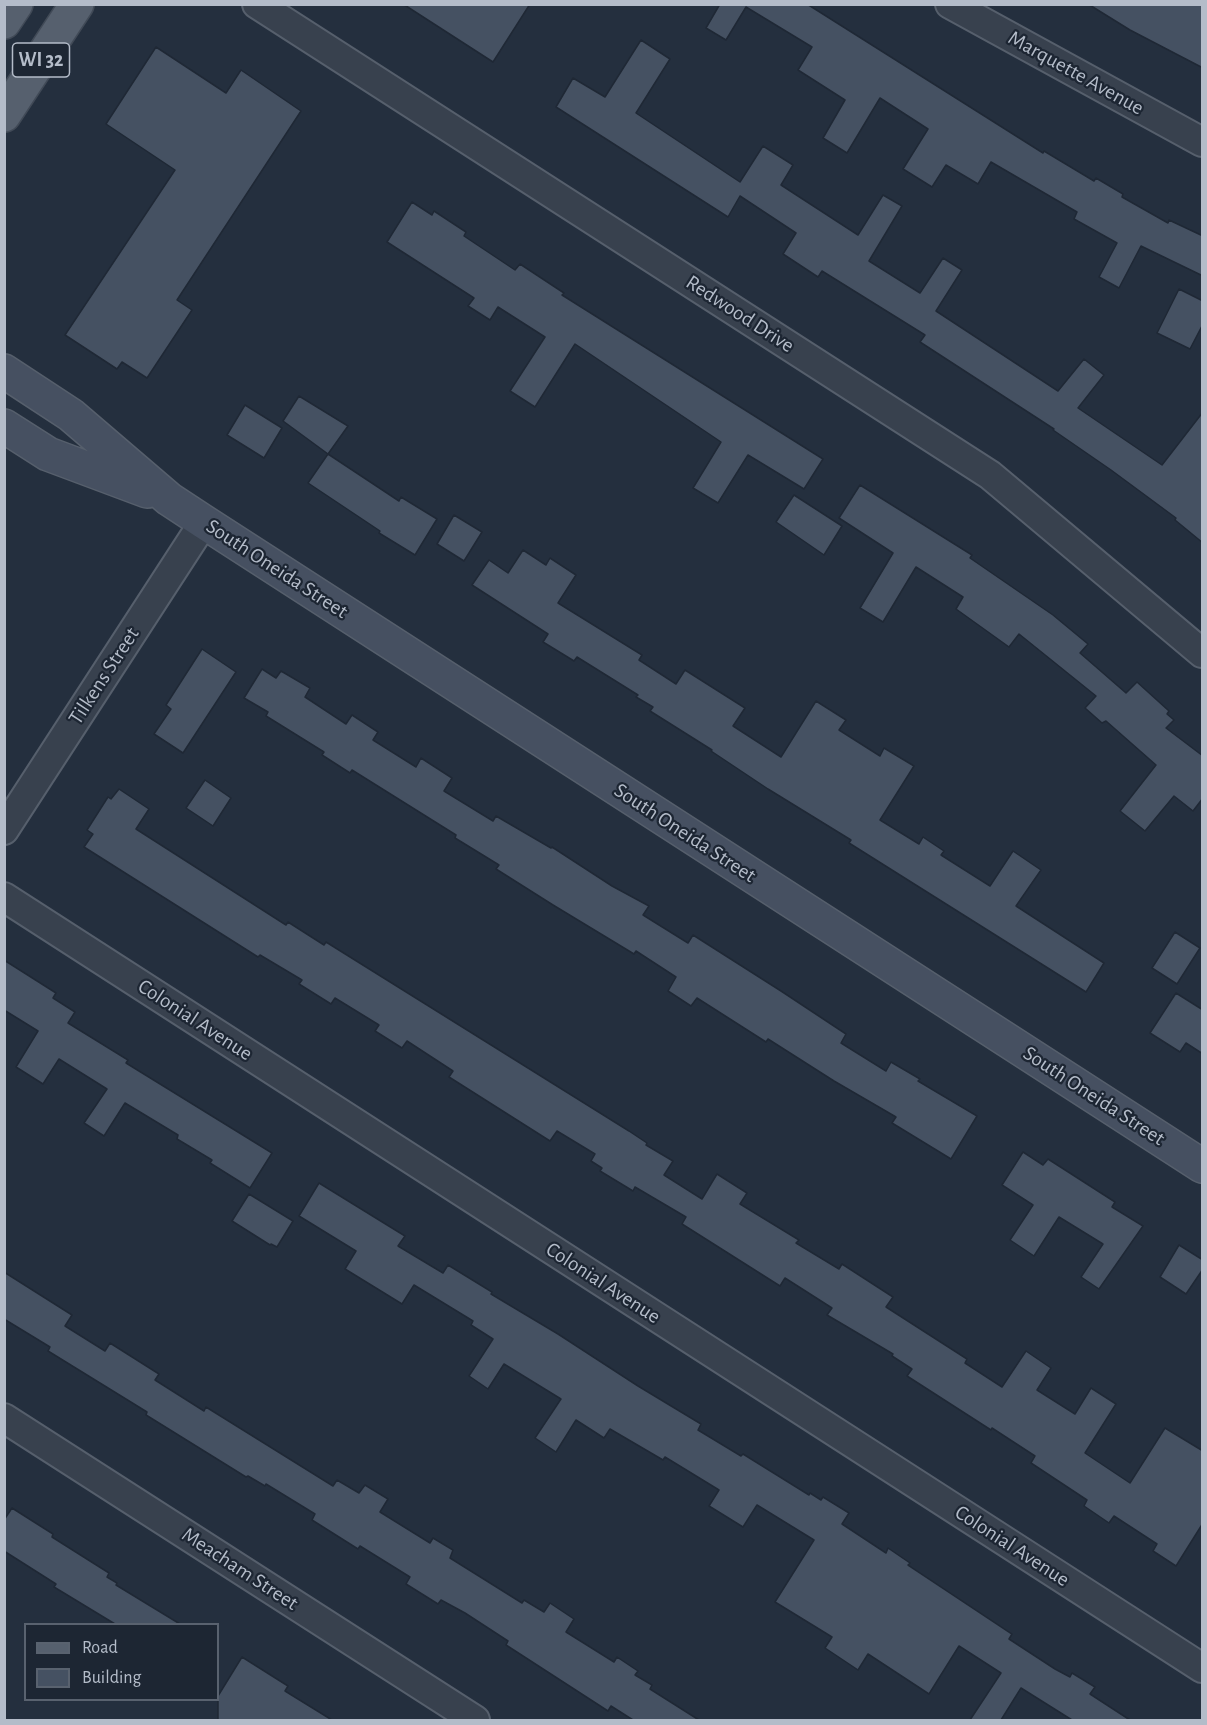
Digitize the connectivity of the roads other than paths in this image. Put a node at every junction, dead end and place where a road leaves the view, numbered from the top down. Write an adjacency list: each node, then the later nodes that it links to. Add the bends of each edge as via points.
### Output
1 (16, 4): 5 (main road, WI 32)
2 (76, 4): 6 (main road, WI 32)
3 (257, 4): 12 (street, Redwood Drive, via 990,475)
4 (950, 4): 7 (street, Marquette Avenue)
5 (4, 22)
6 (4, 115)
7 (1203, 142)
8 (4, 370): 10 (street, South Oneida Street, via 71,415)
9 (4, 426): 10 (street, South Oneida Street, via 48,454)
10 (169, 499): 11 (street, South Oneida Street)
11 (204, 522): 13 (street, Tilkens Street); 15 (street, South Oneida Street)
12 (1203, 653)
13 (4, 830)
14 (4, 897): 17 (street, Colonial Avenue)
15 (1203, 1166)
16 (4, 1418): 18 (street, Meacham Street)
17 (1203, 1668)
18 (475, 1720)

